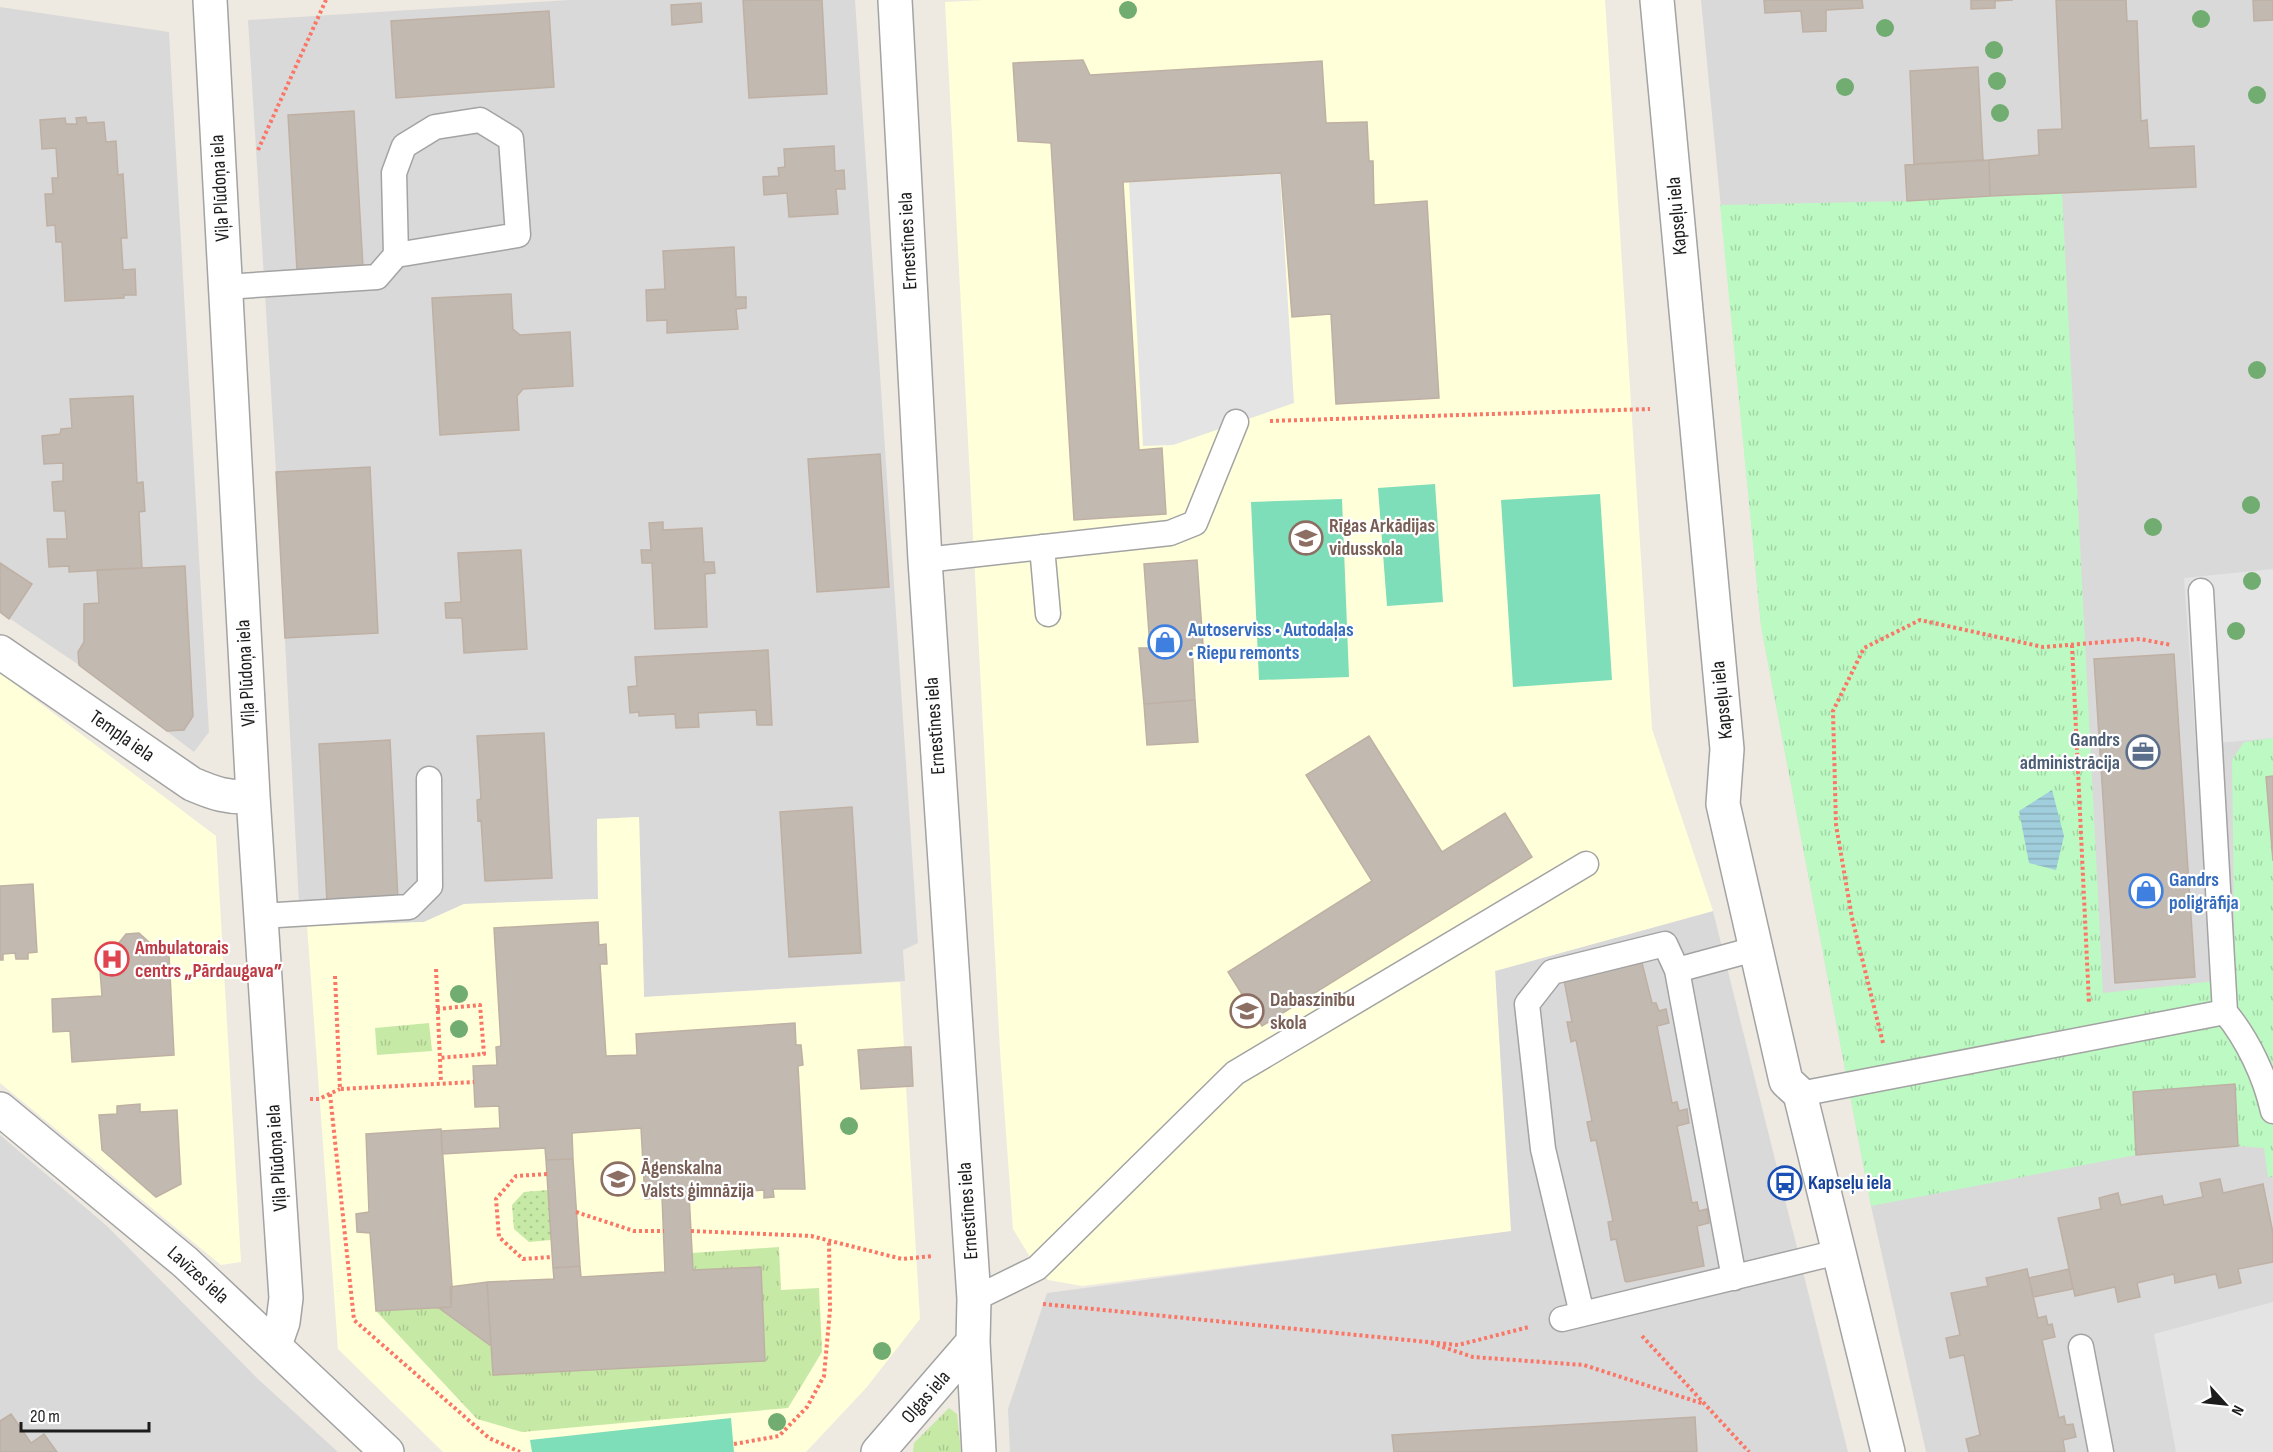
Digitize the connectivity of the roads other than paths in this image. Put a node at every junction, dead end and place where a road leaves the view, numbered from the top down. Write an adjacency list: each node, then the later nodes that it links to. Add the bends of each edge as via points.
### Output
1 (210, 0): 5 (street, Viļa Plūdoņa iela)
2 (895, 0): 8 (street, Ernestīnes iela)
3 (1657, 0): 16 (street, Kapseļu iela, via 1727,749 1723,804)
4 (396, 255): 4 (lane, via 518,236 511,139 480,120 435,127 404,146 394,173); 5 (lane, via 377,277)
5 (225, 287): 13 (street, Viļa Plūdoņa iela)
6 (1236, 422): 7 (lane, via 1195,522 1170,533)
7 (1042, 547): 8 (lane); 10 (lane)
8 (925, 560): 24 (street, Ernestīnes iela)
9 (2201, 591): 18 (lane)
10 (1048, 614)
11 (0, 652): 13 (street, Tempļa iela, via 192,784 218,795)
12 (429, 780): 15 (lane, via 430,886 409,907)
13 (253, 796): 15 (street, Viļa Plūdoņa iela)
14 (1586, 864): 24 (lane, via 1235,1073 1037,1268)
15 (261, 916): 26 (street, Viļa Plūdoņa iela, via 286,1298)
16 (1755, 949): 17 (lane); 19 (street, Kapseļu iela, via 1786,1081)
17 (1677, 970): 23 (lane); 23 (lane, via 1665,944 1552,972 1527,1004 1543,1149 1572,1317)
18 (2225, 1012): 19 (lane); 21 (lane, via 2238,1028 2266,1083)
19 (1800, 1094): 22 (street, Kapseļu iela)
20 (0, 1109): 26 (street, Lavīzes iela, via 47,1135)
21 (2273, 1111)
22 (1838, 1252): 23 (lane); 31 (street, Kapseļu iela)
23 (1734, 1278)
24 (974, 1299): 25 (street, Ernestīnes iela)
25 (973, 1342): 29 (street, Olgas iela); 30 (street, Ernestīnes iela)
26 (275, 1345): 28 (street, Lavīzes iela)
27 (2081, 1347): 32 (lane)
28 (387, 1452)
29 (878, 1452)
30 (979, 1452)
31 (1888, 1452)
32 (2101, 1452)

